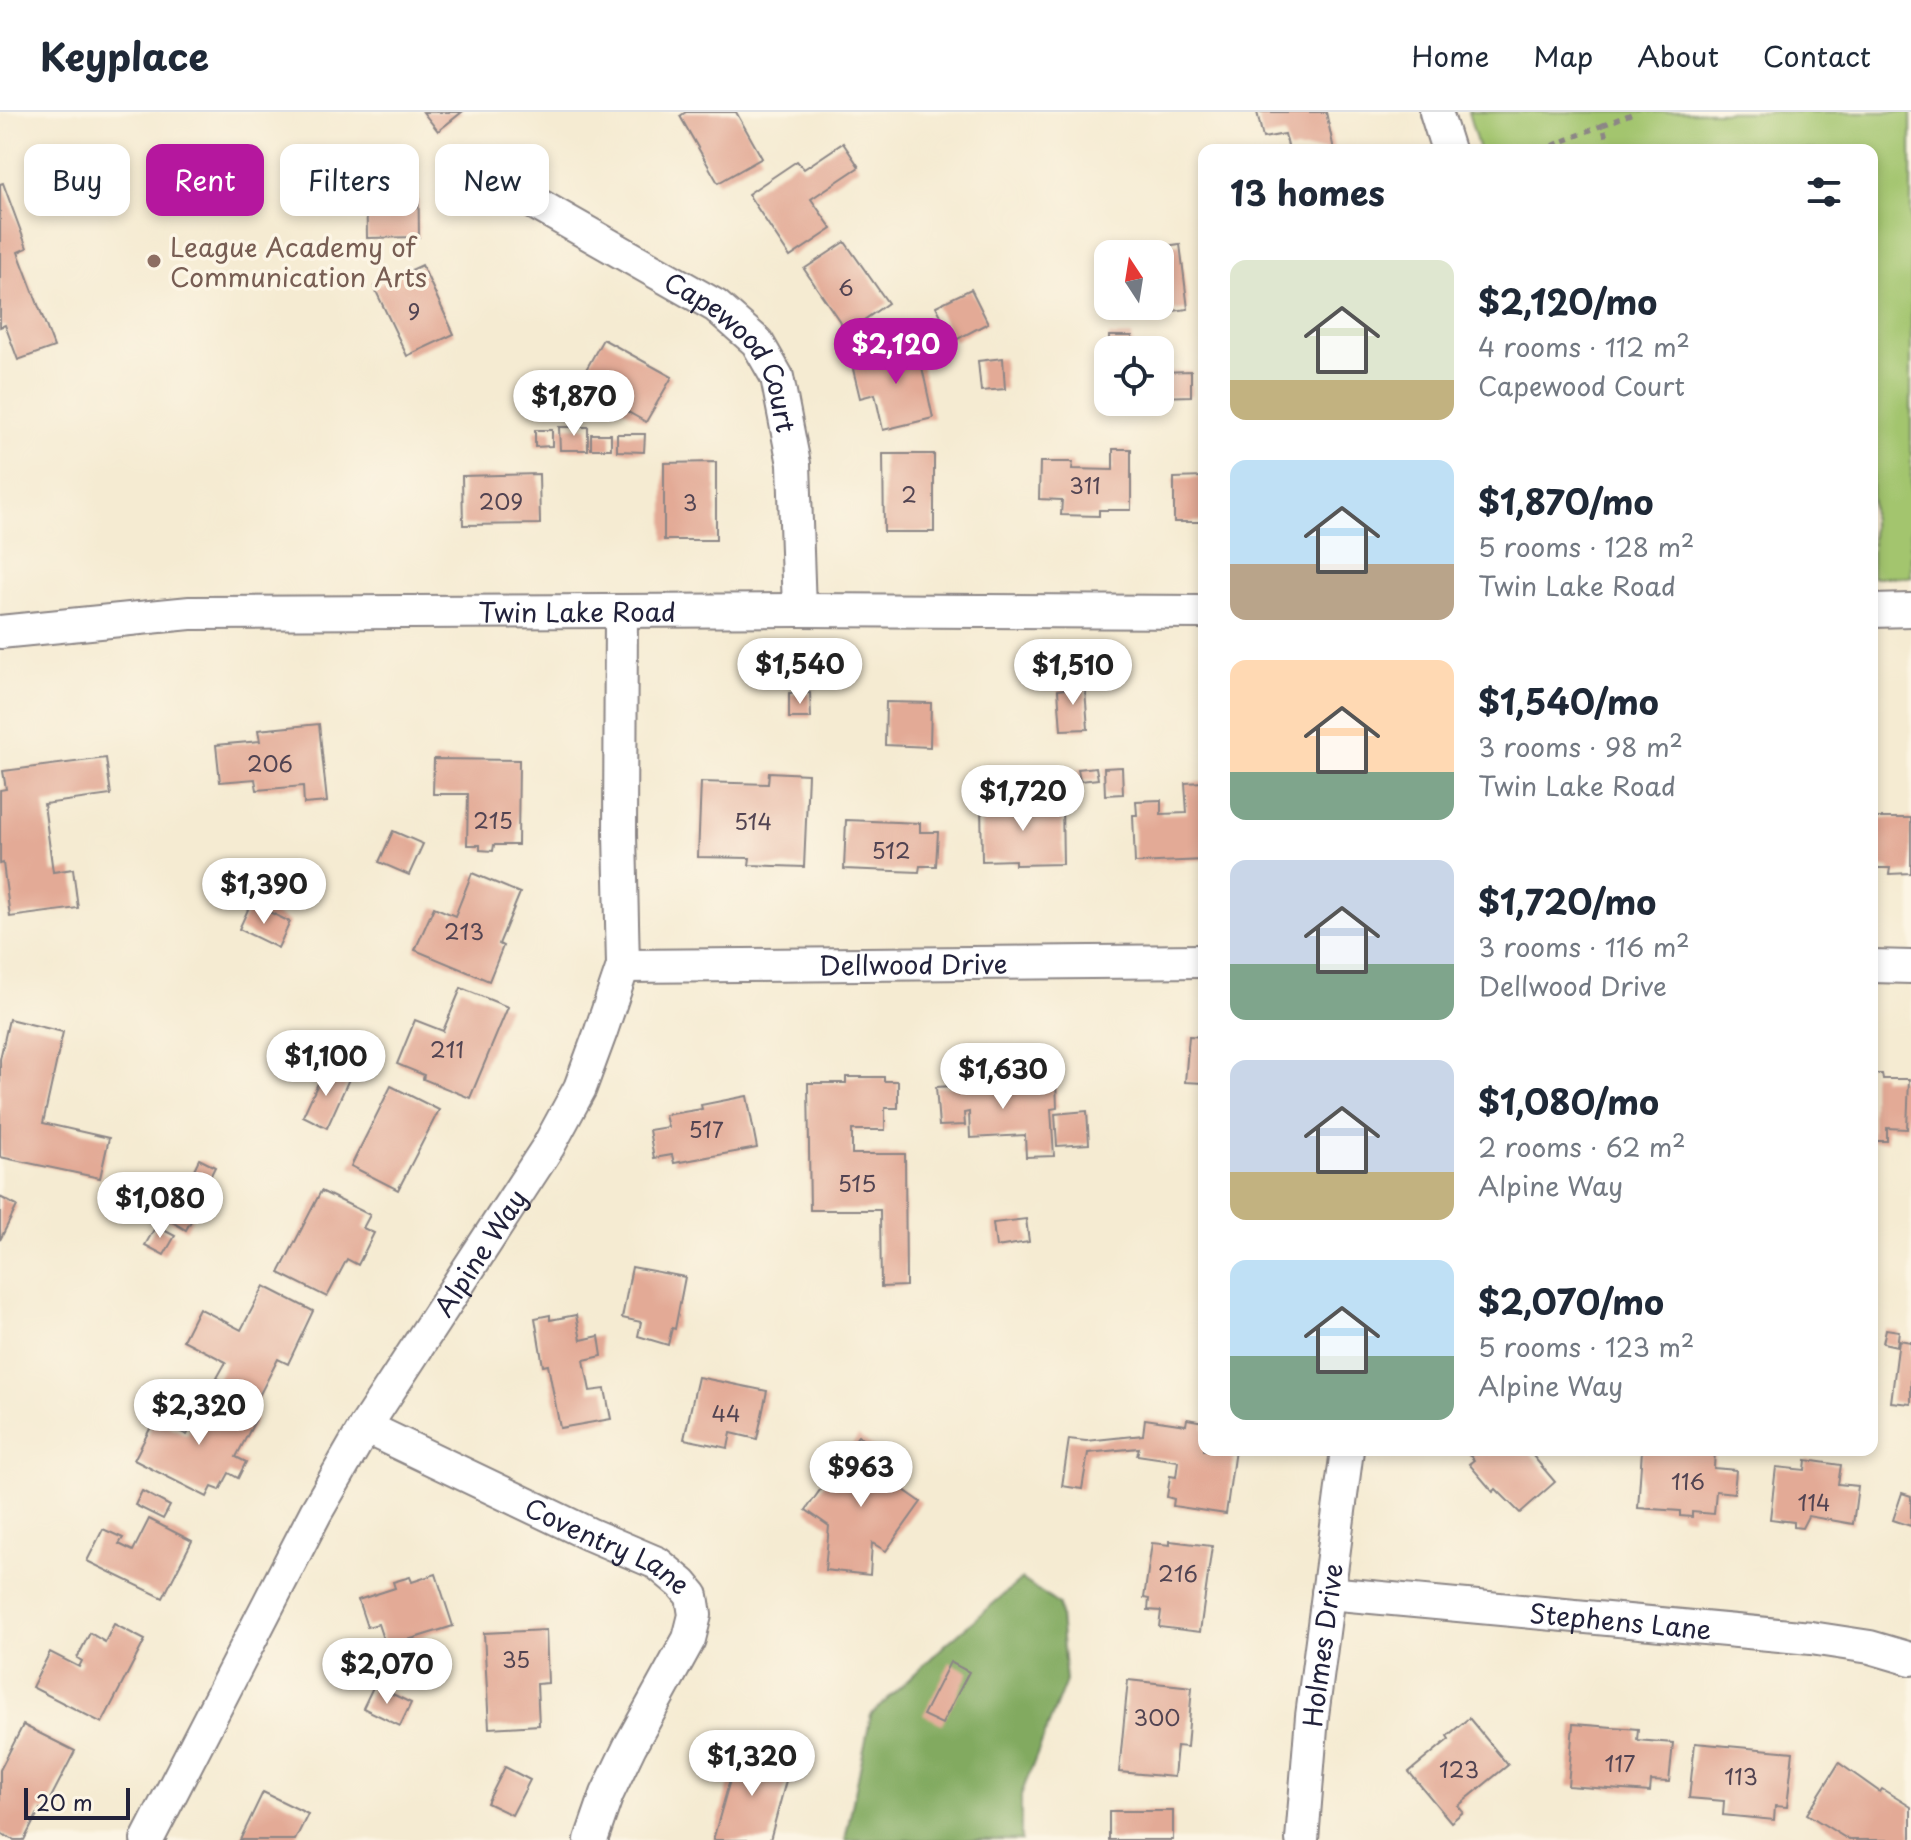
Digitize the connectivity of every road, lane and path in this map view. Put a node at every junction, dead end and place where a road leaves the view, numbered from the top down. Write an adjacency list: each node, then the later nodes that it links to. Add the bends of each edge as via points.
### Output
1 (1436, 112): 4 (street)
2 (1636, 112): 3 (path)
3 (1603, 125): 5 (path); 6 (path)
4 (1446, 144)
5 (1557, 144)
6 (1608, 144)
7 (549, 211): 8 (street, Capewood Court, via 716,306 757,342 777,377 794,464)
8 (799, 610): 10 (street, Twin Lake Road); 12 (street, Twin Lake Road)
9 (1911, 610): 11 (street)
10 (621, 611): 13 (street, Twin Lake Road, via 190,613); 15 (street, Alpine Way)
11 (1878, 611)
12 (1198, 612)
13 (0, 632)
14 (1198, 961): 15 (street, Dellwood Drive)
15 (623, 966): 18 (street, Alpine Way, via 580,1088 548,1147)
16 (1878, 966): 17 (street)
17 (1911, 967)
18 (365, 1427): 22 (street, Alpine Way); 23 (street, Coventry Lane, via 657,1563 692,1596 695,1615 689,1639 630,1746)
19 (1346, 1456): 20 (street, Holmes Drive)
20 (1328, 1593): 21 (street, Stephens Lane, via 1811,1638); 24 (street, Holmes Drive)
21 (1911, 1659)
22 (147, 1840)
23 (591, 1840)
24 (1302, 1840)

